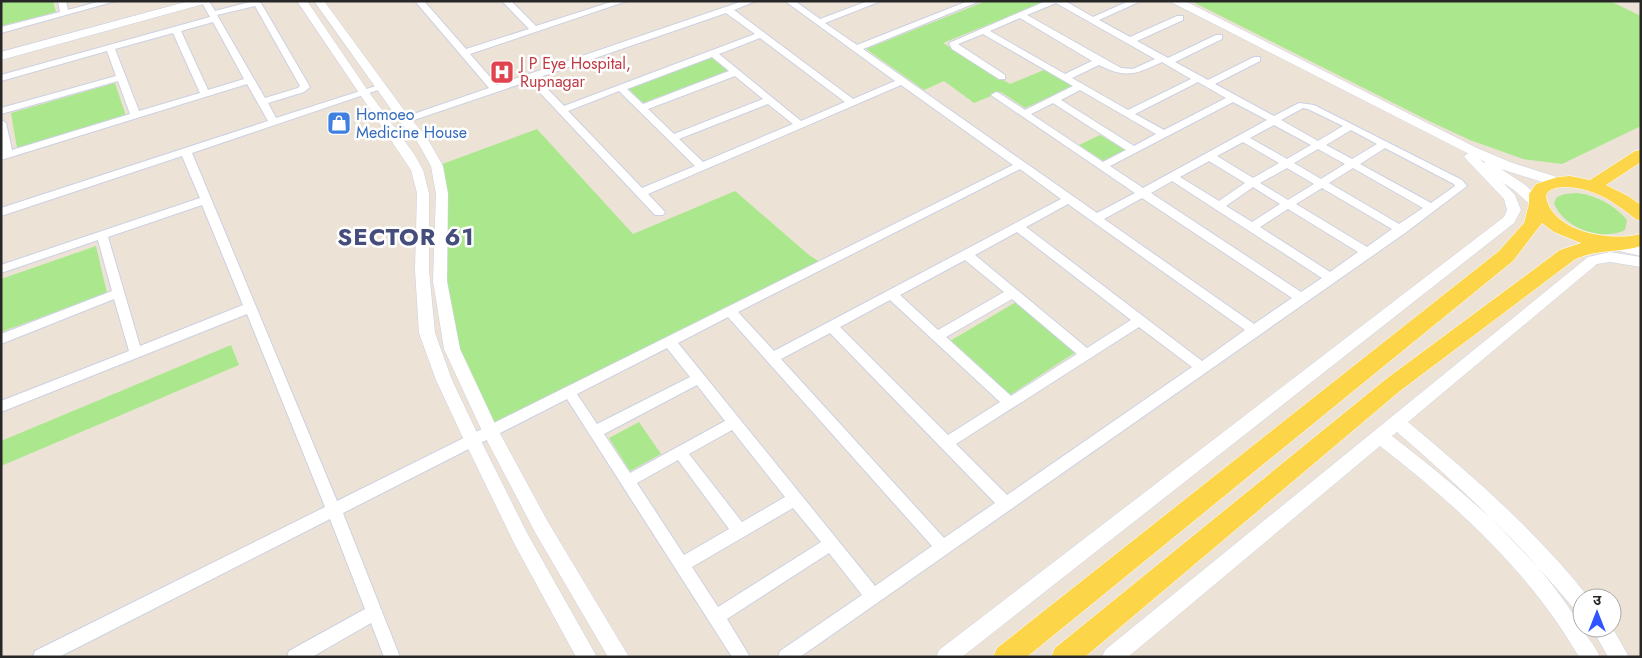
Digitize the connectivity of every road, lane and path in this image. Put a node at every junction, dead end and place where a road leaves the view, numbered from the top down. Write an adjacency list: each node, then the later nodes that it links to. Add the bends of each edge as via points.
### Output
1 (62, 1): 22 (street)
2 (112, 1): 22 (street)
3 (184, 1): 37 (main road)
4 (204, 1): 24 (street); 40 (main road)
5 (302, 1): 58 (street)
6 (319, 1): 55 (street)
7 (419, 1): 38 (street)
8 (506, 1): 30 (street)
9 (623, 1): 30 (street)
10 (752, 1): 21 (street)
11 (789, 1): 27 (street)
12 (877, 1): 19 (street)
13 (946, 1): 20 (street)
14 (976, 1): 20 (street)
15 (1056, 1): 23 (street); 26 (street)
16 (1137, 1): 26 (street)
17 (1166, 1): 88 (main road)
18 (1175, 1): 95 (main road, via 1472,151)
19 (859, 4): 27 (street)
20 (958, 8): 36 (street)
21 (728, 10): 32 (street); 46 (street)
22 (65, 13): 28 (street)
23 (1020, 15): 31 (street); 42 (street)
24 (213, 16): 29 (street); 51 (street); 64 (street, via 257,3 305,88)
25 (1180, 18): 34 (street)
26 (1092, 20): 34 (street)
27 (819, 22): 36 (street)
28 (1, 30)
29 (176, 30): 35 (street); 59 (street)
30 (535, 30): 38 (street)
31 (983, 30): 48 (street, via 954,45); 49 (street)
32 (761, 35): 39 (street); 65 (street)
33 (1220, 37): 43 (street)
34 (1129, 41): 43 (street)
35 (110, 48): 45 (street); 47 (street)
36 (858, 48): 52 (street)
37 (1, 50)
38 (463, 53): 57 (street)
39 (713, 53): 44 (street); 56 (street)
40 (1, 56)
41 (1257, 59): 53 (street)
42 (1099, 61): 43 (street, via 1129,74); 49 (street)
43 (1165, 61): 50 (street)
44 (736, 72): 62 (street); 66 (street)
45 (121, 77): 68 (street); 71 (street)
46 (531, 77): 57 (street); 67 (street)
47 (1, 78)
48 (1002, 78)
49 (1065, 78): 54 (street)
50 (1198, 79): 53 (street); 69 (street)
51 (250, 80): 59 (street); 64 (street)
52 (903, 81): 65 (street); 89 (street)
53 (1208, 84): 61 (street)
54 (1081, 86): 63 (street); 69 (street)
55 (382, 87): 58 (street); 72 (street)
56 (621, 88): 66 (street); 67 (street)
57 (495, 89): 72 (street)
58 (363, 93): 74 (street); 112 (street, via 417,170 423,193)
59 (205, 94): 71 (street)
60 (996, 95): 70 (street)
61 (1233, 98): 73 (street); 78 (street)
62 (769, 100): 76 (street); 80 (street)
63 (1054, 100): 70 (street); 83 (street)
64 (261, 102): 74 (street)
65 (852, 103): 76 (street)
66 (641, 108): 80 (street)
67 (561, 110): 99 (street)
68 (1, 111)
69 (1129, 113): 78 (street)
70 (1024, 114): 92 (street)
71 (136, 116): 86 (street)
72 (405, 120): 110 (street, via 422,139 440,176)
73 (1273, 120): 77 (street, via 1302,105); 79 (street); 82 (street)
74 (274, 123): 84 (street)
75 (1, 124): 86 (street)
76 (800, 125): 93 (street)
77 (1351, 126): 81 (street); 82 (street)
78 (1164, 134): 83 (street)
79 (1242, 137): 87 (street); 90 (street)
80 (672, 138): 93 (street)
81 (1384, 144): 91 (street); 107 (street, via 1461,184 1461,188)
82 (1318, 145): 90 (street); 91 (street)
83 (1134, 150): 92 (street)
84 (186, 152): 102 (street); 108 (street, via 97,186)
85 (1641, 155): 98 (main road)
86 (4, 156)
87 (1209, 156): 94 (street); 96 (street)
88 (1470, 156): 103 (main road, via 1519,187); 173 (street, via 1510,198 1514,210 1509,220)
89 (1022, 164): 101 (street); 130 (street)
90 (1287, 164): 96 (street); 97 (street)
91 (1352, 164): 97 (street); 107 (street)
92 (1103, 166): 100 (street)
93 (702, 167): 99 (street)
94 (1172, 176): 100 (street); 105 (street)
95 (1558, 182): 98 (main road); 103 (main road, via 1541,188)
96 (1253, 183): 104 (street); 105 (street)
97 (1321, 183): 104 (street); 115 (street)
98 (1592, 186): 106 (main road)
99 (640, 193): 109 (street)
100 (1142, 193): 111 (street); 128 (street)
101 (1070, 199): 111 (street); 113 (street)
102 (205, 200): 116 (street); 129 (street)
103 (1537, 203): 118 (main road, via 1552,222 1569,232); 174 (main road, via 1532,225 1506,256)
104 (1288, 204): 114 (street); 120 (street)
105 (1219, 206): 114 (street)
106 (1638, 206)
107 (1432, 208): 115 (street)
108 (1, 212)
109 (658, 212)
110 (441, 217): 112 (street); 147 (street, via 440,281 452,349)
111 (1097, 218): 133 (street)
112 (424, 220): 150 (street, via 422,270 427,334)
113 (1018, 227): 121 (street); 131 (street)
114 (1251, 228): 124 (street)
115 (1401, 230): 120 (street)
116 (102, 235): 123 (street); 125 (street)
117 (1641, 240): 118 (main road)
118 (1613, 245): 119 (main road); 175 (main road, via 1580,249 1567,255 1431,356)
119 (1641, 251)
120 (1368, 253): 124 (street)
121 (966, 254): 126 (street); 127 (street)
122 (1641, 262): 146 (street, via 1610,257 1593,260)
123 (1, 269)
124 (1330, 277): 128 (street)
125 (118, 293): 135 (street); 137 (street)
126 (1013, 293): 134 (street); 138 (street)
127 (892, 294): 132 (street); 134 (street)
128 (1302, 299): 133 (street)
129 (249, 308): 137 (street); 156 (street)
130 (730, 311): 136 (street); 139 (street)
131 (1140, 320): 138 (street); 140 (street)
132 (831, 326): 139 (street); 151 (street)
133 (1255, 331): 140 (street)
134 (937, 336): 143 (street)
135 (1, 339)
136 (669, 341): 141 (street); 142 (street)
137 (136, 353): 144 (street)
138 (1086, 354): 143 (street)
139 (772, 358): 159 (street)
140 (1202, 368): 155 (street)
141 (699, 378): 145 (street); 148 (street)
142 (568, 392): 147 (street); 148 (street)
143 (1010, 403): 151 (street)
144 (1, 407)
145 (734, 422): 152 (street); 154 (street)
146 (1397, 422): 149 (street); 161 (street, via 1512,525)
147 (490, 431): 150 (street); 170 (street, via 542,528)
148 (595, 432): 153 (street)
149 (1380, 436): 176 (street); 177 (street, via 1435,478 1494,534 1538,582 1578,634)
150 (472, 440): 156 (street); 169 (street, via 521,539)
151 (947, 443): 155 (street)
152 (680, 452): 153 (street); 157 (street)
153 (628, 481): 160 (street)
154 (795, 499): 157 (street); 158 (street)
155 (1006, 504): 159 (street)
156 (334, 510): 163 (street); 166 (street)
157 (740, 532): 160 (street)
158 (831, 544): 162 (street); 164 (street)
159 (943, 548): 162 (street)
160 (682, 566): 164 (street)
161 (1572, 593)
162 (873, 596): 172 (street)
163 (374, 613): 167 (street); 168 (street)
164 (716, 616): 171 (street)
165 (1608, 638): 178 (street)
166 (41, 657)
167 (295, 657)
168 (392, 657)
169 (587, 657)
170 (619, 657)
171 (742, 657)
172 (786, 657)
173 (946, 657)
174 (1006, 657)
175 (1064, 657)
176 (1112, 657)
177 (1590, 657)
178 (1618, 657)

